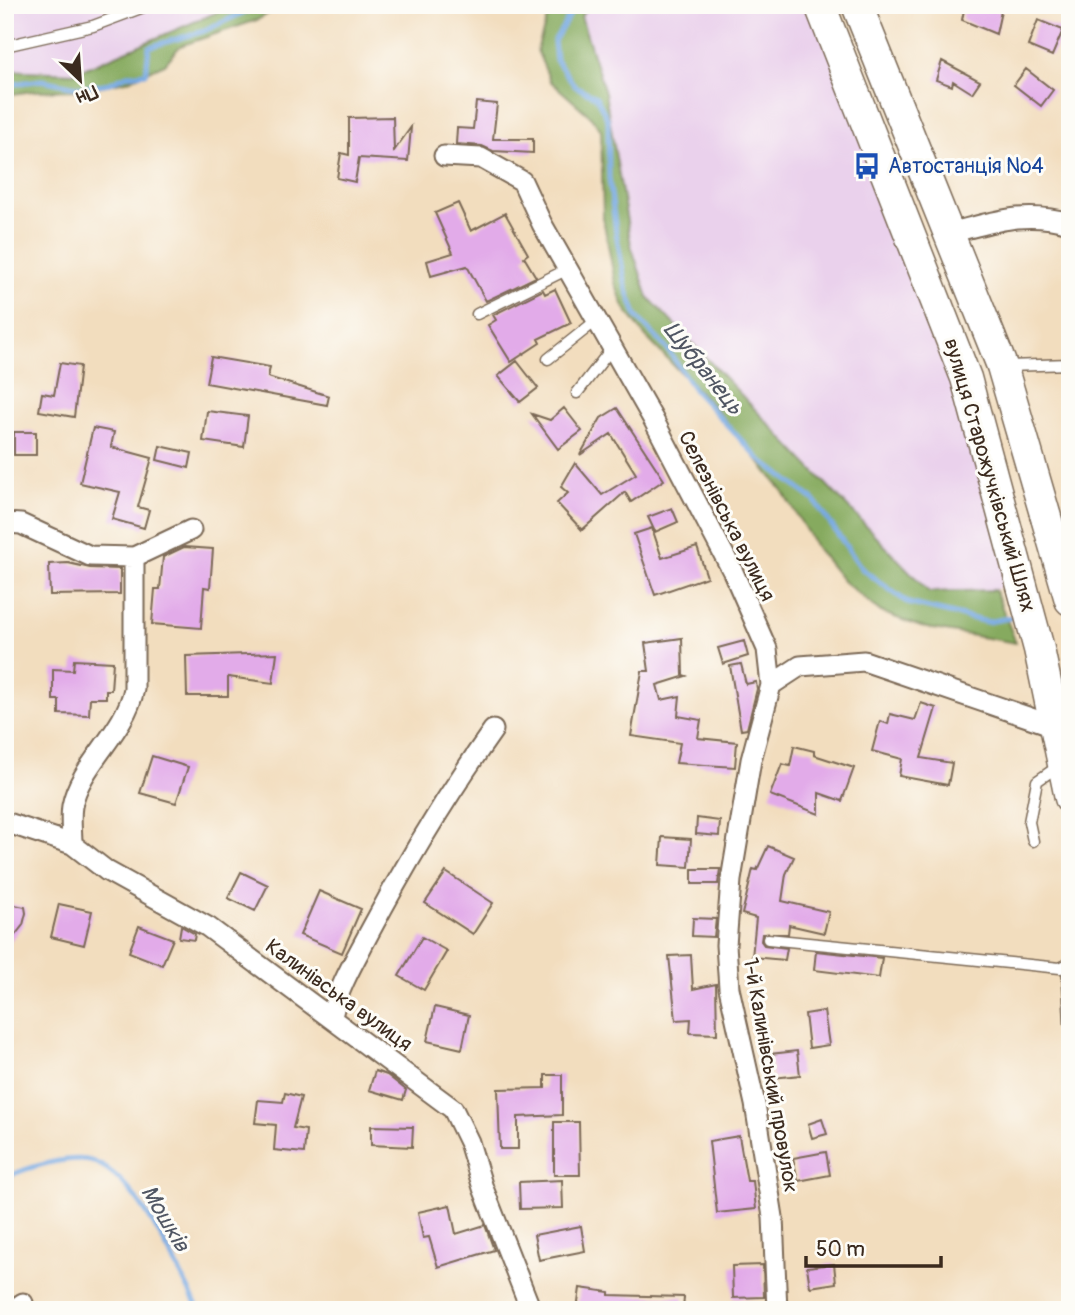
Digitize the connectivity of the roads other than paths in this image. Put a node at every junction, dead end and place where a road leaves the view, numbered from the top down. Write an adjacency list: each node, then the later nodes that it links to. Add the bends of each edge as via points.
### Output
1 (149, 5): 4 (lane, via 93,26)
2 (820, 5): 15 (main road, вулиця Старожучківський Шлях)
3 (857, 5): 7 (main road, вулиця Старожучківський Шлях)
4 (5, 46)
5 (444, 156): 8 (street, Селезнівська вулиця, via 481,158 523,181)
6 (1070, 223): 7 (street, via 1043,216 1004,219)
7 (949, 233): 14 (main road, вулиця Старожучківський Шлях)
8 (568, 269): 9 (lane); 10 (street, Селезнівська вулиця)
9 (477, 314)
10 (597, 320): 11 (street, Селезнівська вулиця); 12 (lane)
11 (612, 348): 16 (lane); 21 (street, Селезнівська вулиця, via 733,572 767,649)
12 (548, 359)
13 (1070, 364): 14 (lane)
14 (1002, 366): 15 (main road); 20 (main road, вулиця Старожучківський Шлях)
15 (966, 379): 22 (main road, вулиця Старожучківський Шлях)
16 (577, 393)
17 (5, 523): 19 (street, via 21,524 90,556)
18 (191, 530): 19 (street)
19 (134, 557): 28 (street, via 130,708 72,804)
20 (1066, 586)
21 (771, 685): 22 (street, via 800,666 863,661); 34 (street, 1-й Калинівський провулок, via 751,760 731,880 726,945 729,988 755,1104 773,1217)
22 (1064, 725): 24 (main road, вулиця Старожучківський Шлях)
23 (493, 730): 31 (street, via 454,785 381,911 337,995)
24 (1063, 763): 25 (main road, вулиця Старожучківський Шлях); 27 (lane, via 1038,781 1029,822)
25 (1070, 798)
26 (5, 822): 28 (street, Калинівська вулиця)
27 (1033, 841)
28 (72, 844): 31 (street, Калинівська вулиця, via 107,871 208,927)
29 (768, 939): 30 (lane, via 1024,966 1060,968)
30 (1068, 964): 32 (lane)
31 (332, 1016): 33 (street, Калинівська вулиця, via 453,1109)
32 (1070, 1024)
33 (531, 1310)
34 (777, 1310)

